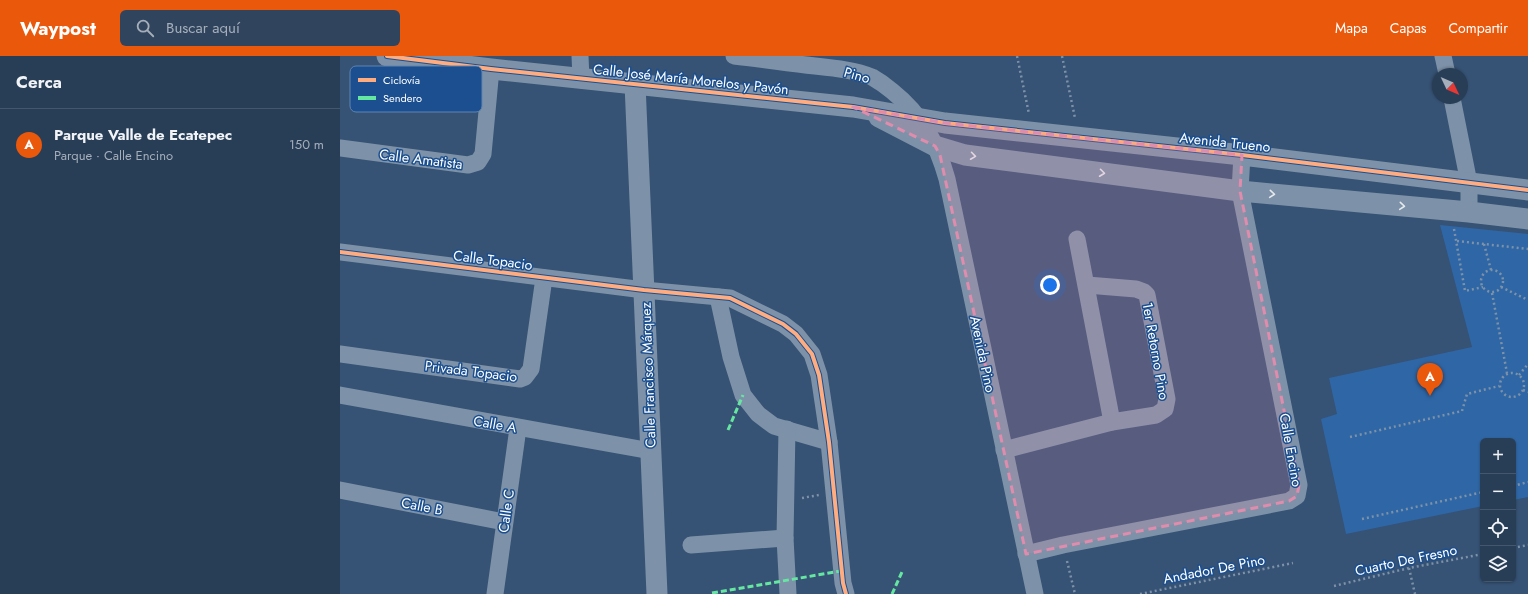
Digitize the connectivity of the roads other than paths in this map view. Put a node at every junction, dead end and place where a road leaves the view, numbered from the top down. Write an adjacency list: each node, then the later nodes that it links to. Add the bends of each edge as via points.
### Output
1 (388, 56): 5 (street, Calle José María Morelos y Pavón)
2 (580, 56): 9 (street)
3 (734, 56): 13 (street, Pino, via 841,69 871,77 896,95)
4 (1443, 56): 7 (street)
5 (467, 66)
6 (482, 68): 8 (street, Calle José María Morelos y Pavón)
7 (1446, 68)
8 (491, 69): 9 (street, Calle José María Morelos y Pavón); 15 (street, Calle Amatista, via 483,154 478,162 468,165)
9 (581, 79): 10 (street, Calle José María Morelos y Pavón)
10 (635, 84): 12 (street, Calle José María Morelos y Pavón); 26 (street, Calle Francisco Márquez)
11 (1454, 104): 17 (street)
12 (853, 107): 13 (street, Calle José María Morelos y Pavón); 14 (street, Calle José María Morelos y Pavón, via 873,114)
13 (920, 118): 14 (street, Avenida Pino); 16 (street, Avenida Trueno, via 951,124)
14 (935, 146): 19 (street, one-way to 19, via 965,155); 34 (street, Avenida Pino, via 947,180)
15 (340, 148)
16 (1242, 155): 17 (street, Avenida Trueno); 19 (street, Calle Encino)
17 (1478, 184): 18 (street, Avenida Trueno); 20 (street)
18 (1528, 190)
19 (1240, 191): 20 (street, one-way to 20); 40 (street, Calle Encino, via 1299,485 1297,496 1289,501)
20 (1469, 212): 21 (street)
21 (1528, 219)
22 (1077, 239): 25 (street)
23 (340, 252): 24 (street, Calle Topacio)
24 (544, 278): 26 (street, Calle Topacio); 28 (street, Privada Topacio, via 531,369 520,379)
25 (1087, 285): 30 (street); 30 (street, 1er Retorno Pino, via 1136,289 1146,296 1164,384 1167,404 1161,413)
26 (644, 290): 27 (street, Calle Topacio); 35 (street, Calle Francisco Márquez)
27 (718, 297): 32 (street, via 742,395 758,414 774,426); 33 (street, Calle Topacio, via 730,298 783,324 796,334 812,354 819,375)
28 (340, 354)
29 (340, 395): 31 (street, Calle A)
30 (1112, 422): 34 (street, 1er Retorno Pino)
31 (518, 428): 35 (street, Calle A); 37 (street, Calle C)
32 (787, 429): 33 (street); 38 (street)
33 (829, 442): 44 (street, Calle Topacio, via 842,583)
34 (1004, 450): 40 (street, Avenida Pino)
35 (651, 451): 42 (street, Calle Francisco Márquez)
36 (340, 490): 37 (street, Calle B)
37 (504, 522): 41 (street, Calle C)
38 (785, 538): 39 (street); 43 (street)
39 (691, 545)
40 (1026, 554): 45 (street, Avenida Pino)
41 (494, 594)
42 (657, 594)
43 (788, 594)
44 (846, 594)
45 (1035, 594)

